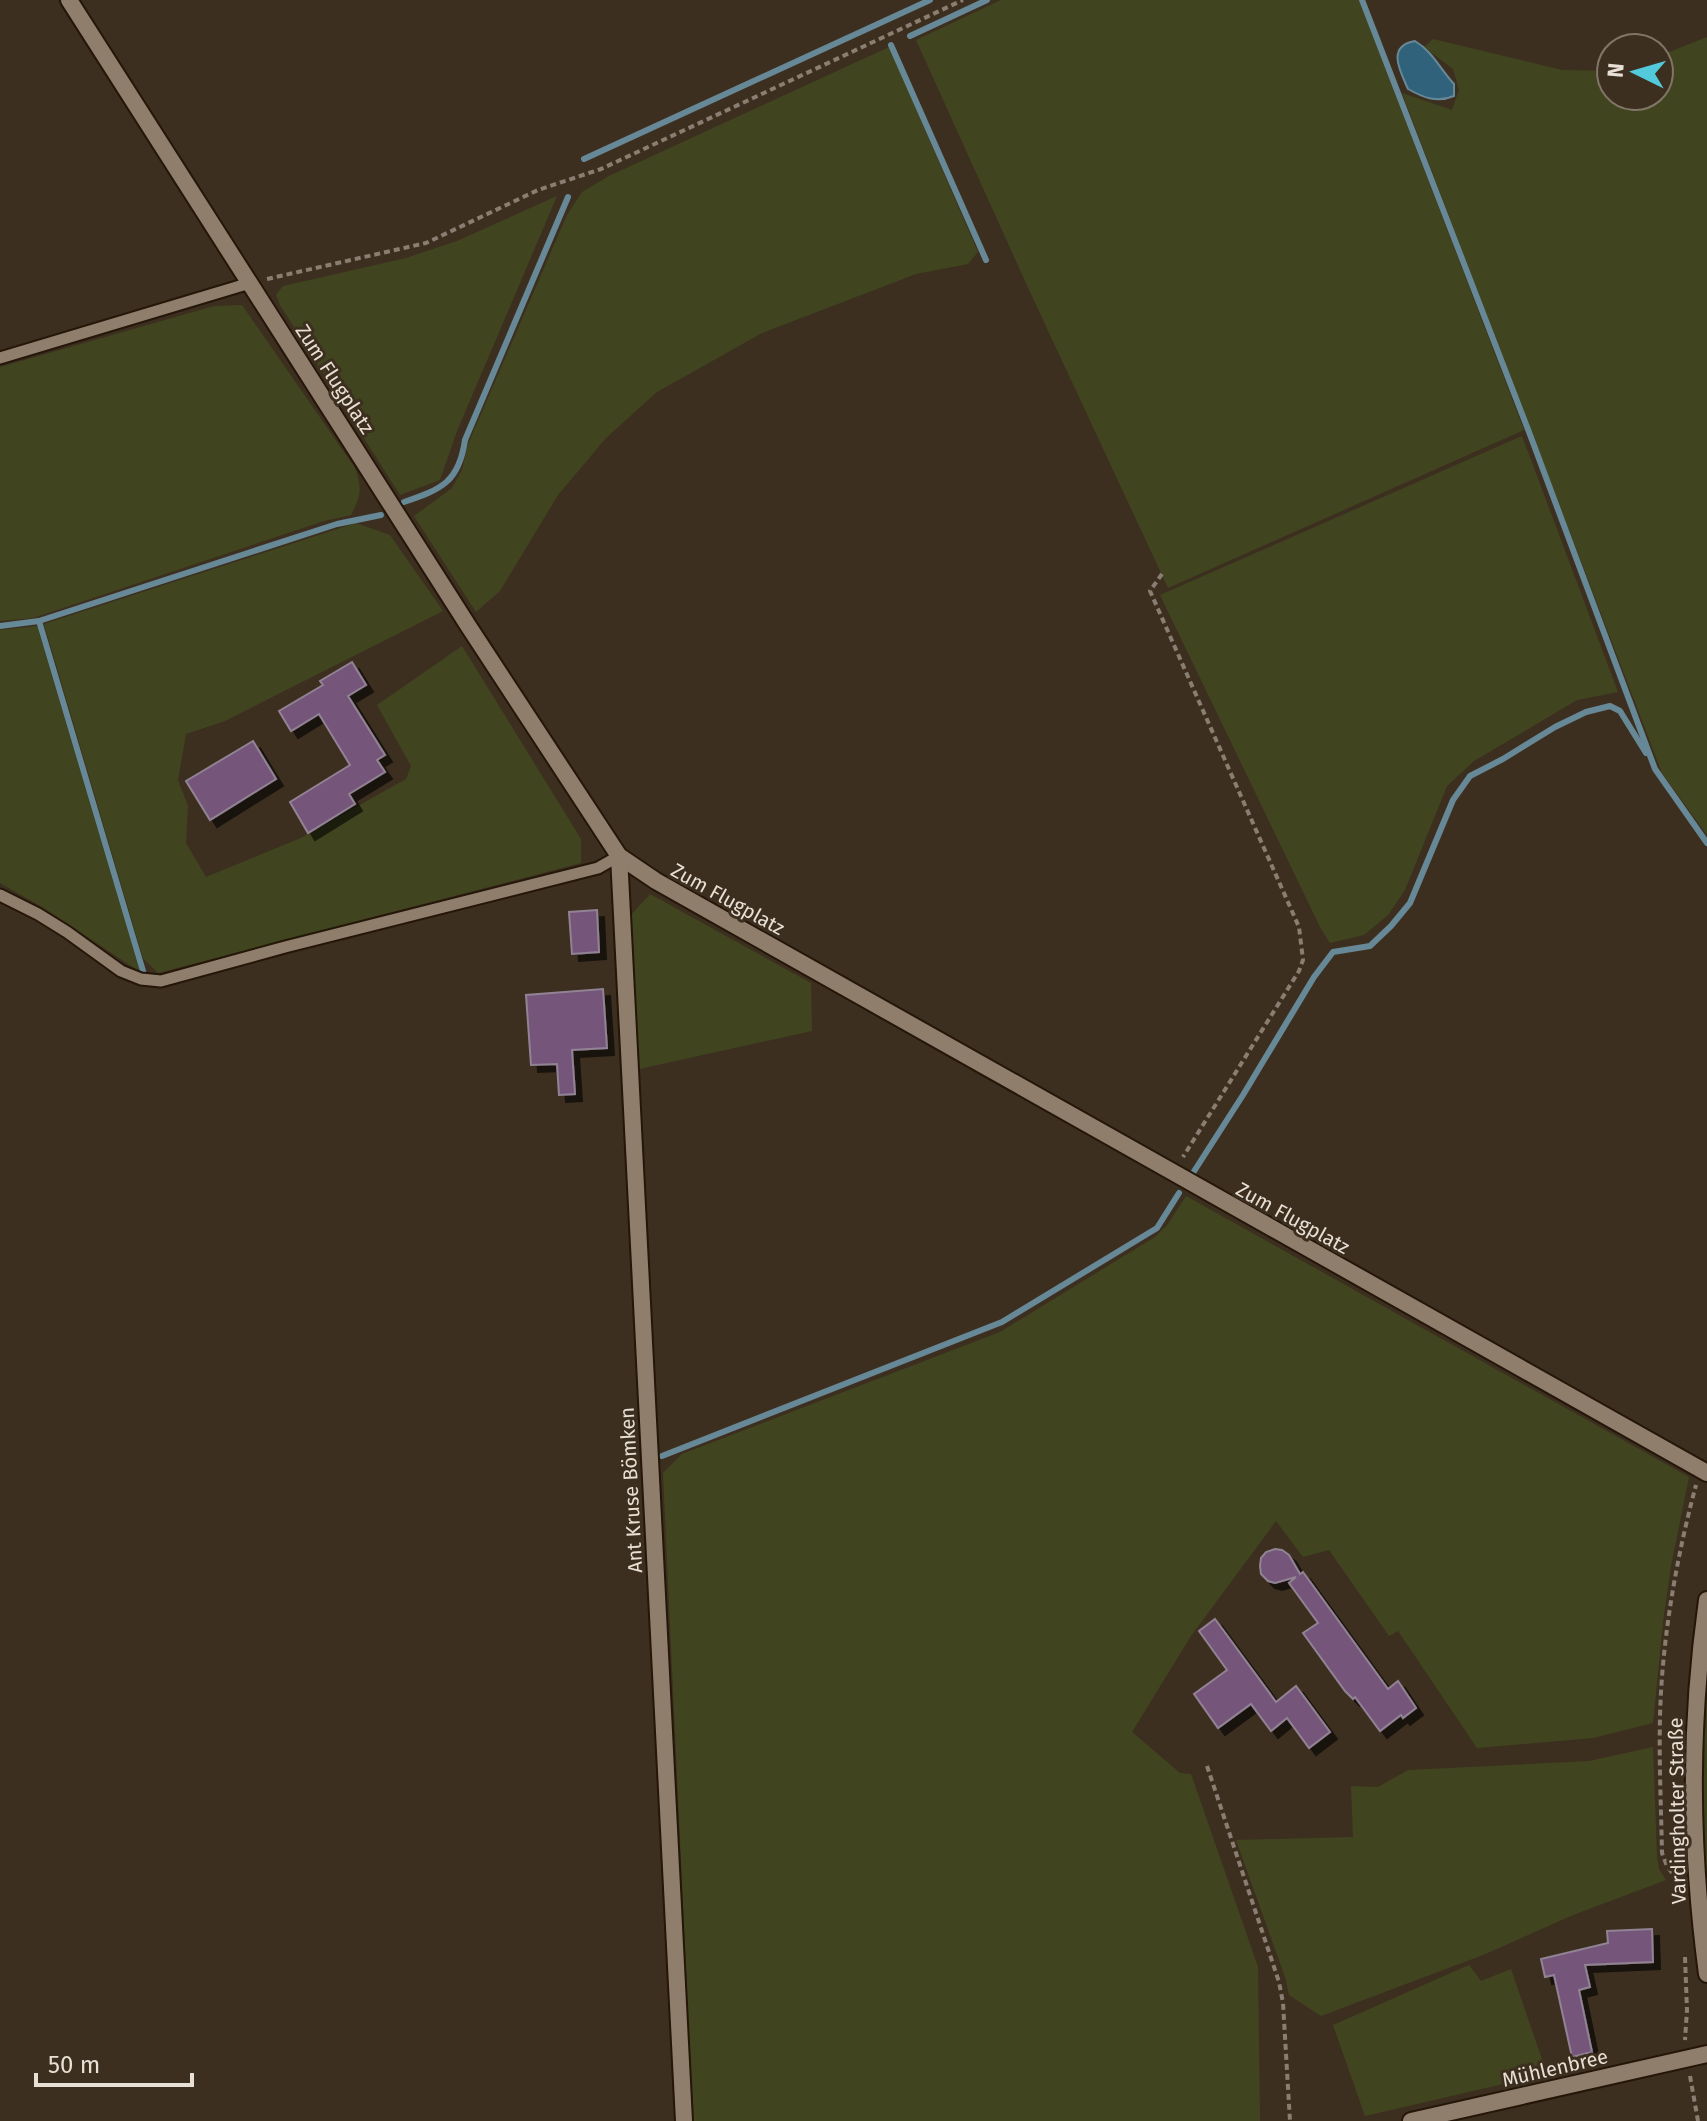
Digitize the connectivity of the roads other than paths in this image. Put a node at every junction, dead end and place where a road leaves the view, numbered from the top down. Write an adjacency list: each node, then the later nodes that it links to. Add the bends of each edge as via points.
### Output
1 (69, 0): 2 (street, Zum Flugplatz)
2 (250, 283): 3 (lane); 4 (street, Zum Flugplatz)
3 (0, 358)
4 (619, 856): 5 (lane, via 598,868 161,981 121,971 57,926); 6 (street, Zum Flugplatz, via 669,889); 10 (street, Ant Kruse Bömken)
5 (0, 895)
6 (1707, 1473)
7 (1707, 1600): 8 (street, Vardingholter Straße, via 1692,1777)
8 (1707, 1974)
9 (1707, 2054): 11 (street, Mühlenbree)
10 (684, 2121)
11 (1411, 2121)

